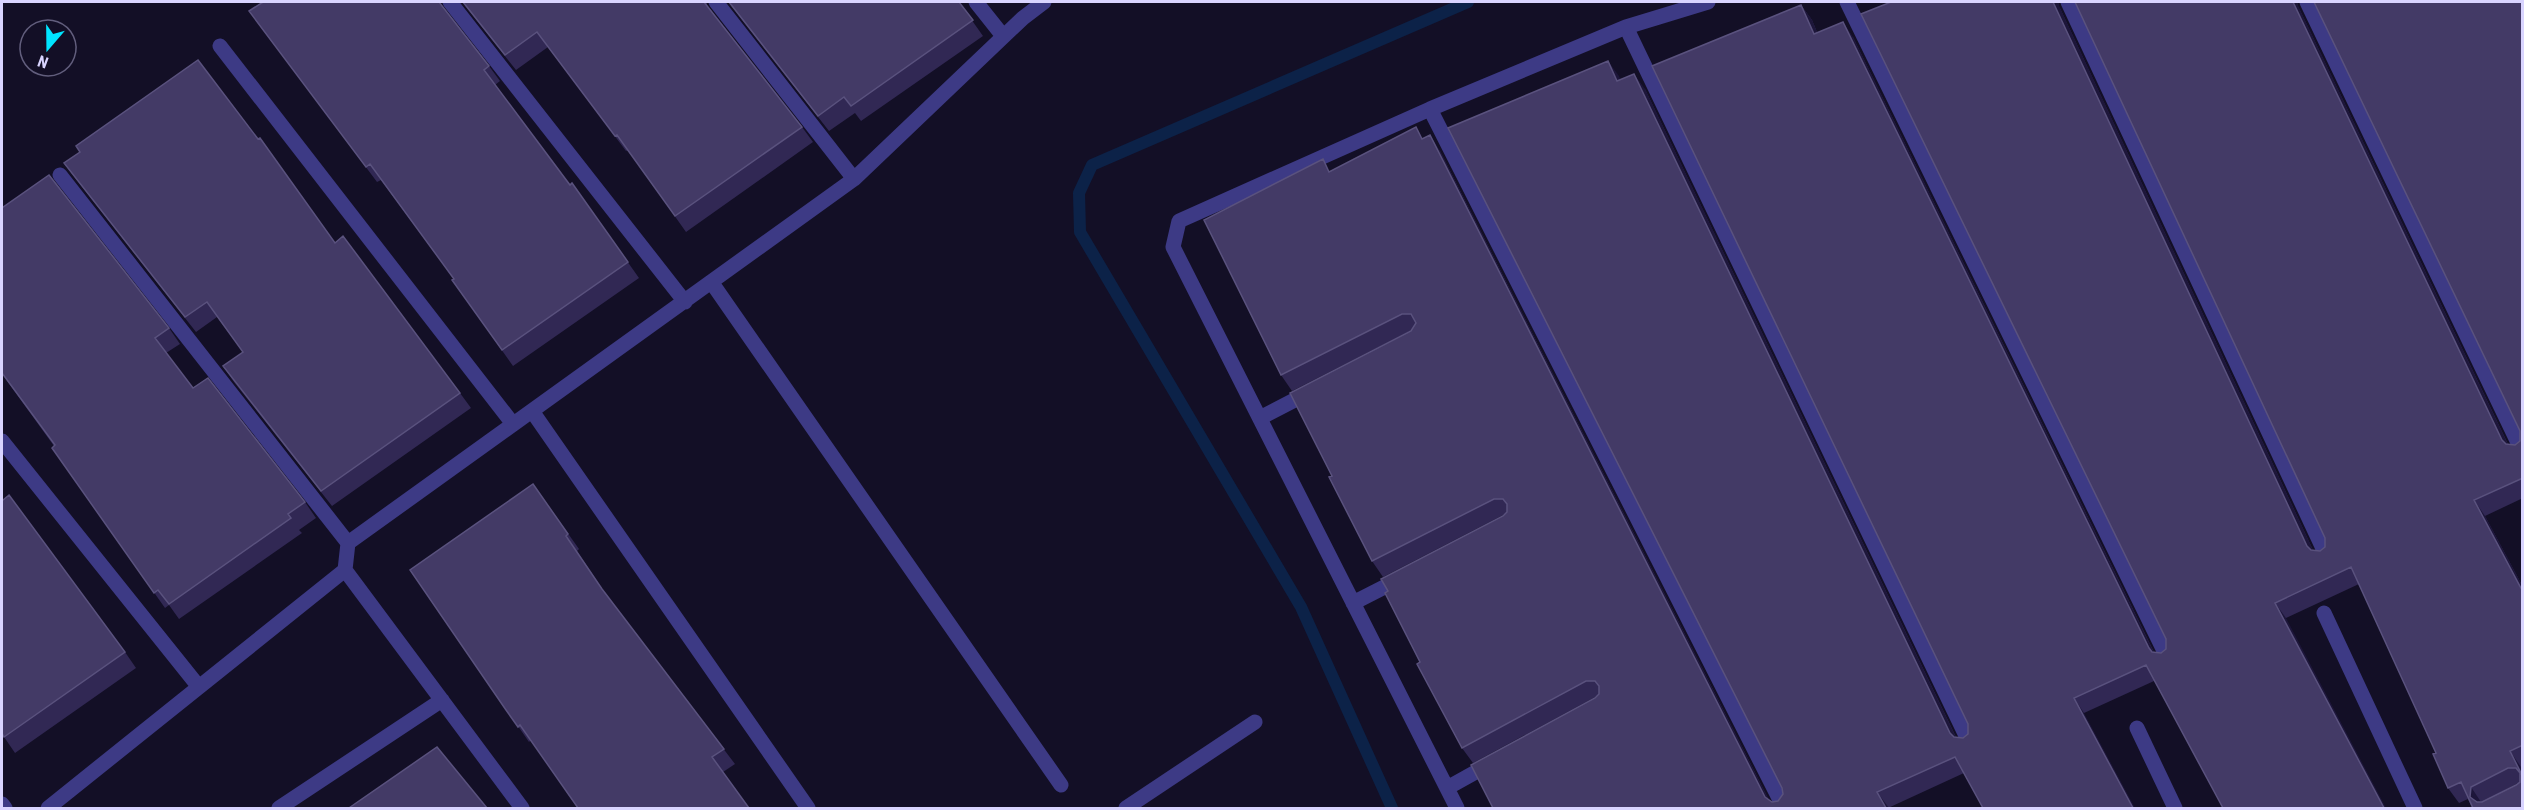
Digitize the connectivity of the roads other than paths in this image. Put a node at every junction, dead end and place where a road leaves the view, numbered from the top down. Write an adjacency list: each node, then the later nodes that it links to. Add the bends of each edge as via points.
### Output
1 (450, 2): 16 (street)
2 (716, 2): 14 (street)
3 (976, 2): 10 (street)
4 (1044, 2): 10 (street)
5 (1708, 2): 9 (street)
6 (1847, 2): 29 (street)
7 (2068, 2): 24 (street)
8 (2307, 2): 22 (street)
9 (1626, 27): 12 (street); 34 (street)
10 (1003, 36): 14 (street)
11 (220, 46): 20 (street)
12 (1430, 109): 19 (street, via 1179,221 1173,247); 46 (street)
13 (60, 176): 23 (street)
14 (854, 179): 15 (street)
15 (712, 283): 16 (street); 36 (street)
16 (685, 302): 18 (street)
17 (1322, 386): 19 (street)
18 (532, 411): 20 (street); 43 (street)
19 (1260, 418): 27 (street)
20 (513, 424): 23 (street)
21 (2, 441): 30 (street)
22 (2523, 451)
23 (348, 543): 25 (street)
24 (2327, 557)
25 (345, 570): 30 (street); 31 (street)
26 (1415, 571): 27 (street)
27 (1353, 603): 37 (street)
28 (2324, 613): 48 (street)
29 (2169, 659)
30 (199, 687): 40 (street)
31 (442, 700): 41 (street); 42 (street)
32 (1255, 722): 44 (street)
33 (2137, 728): 47 (street)
34 (1970, 744)
35 (1508, 754): 37 (street)
36 (1061, 786)
37 (1447, 788): 45 (street)
38 (2, 804): 39 (street)
39 (5, 808)
40 (48, 808)
41 (279, 808)
42 (522, 808)
43 (808, 808)
44 (1126, 808)
45 (1457, 808)
46 (1784, 808)
47 (2175, 808)
48 (2415, 808)

